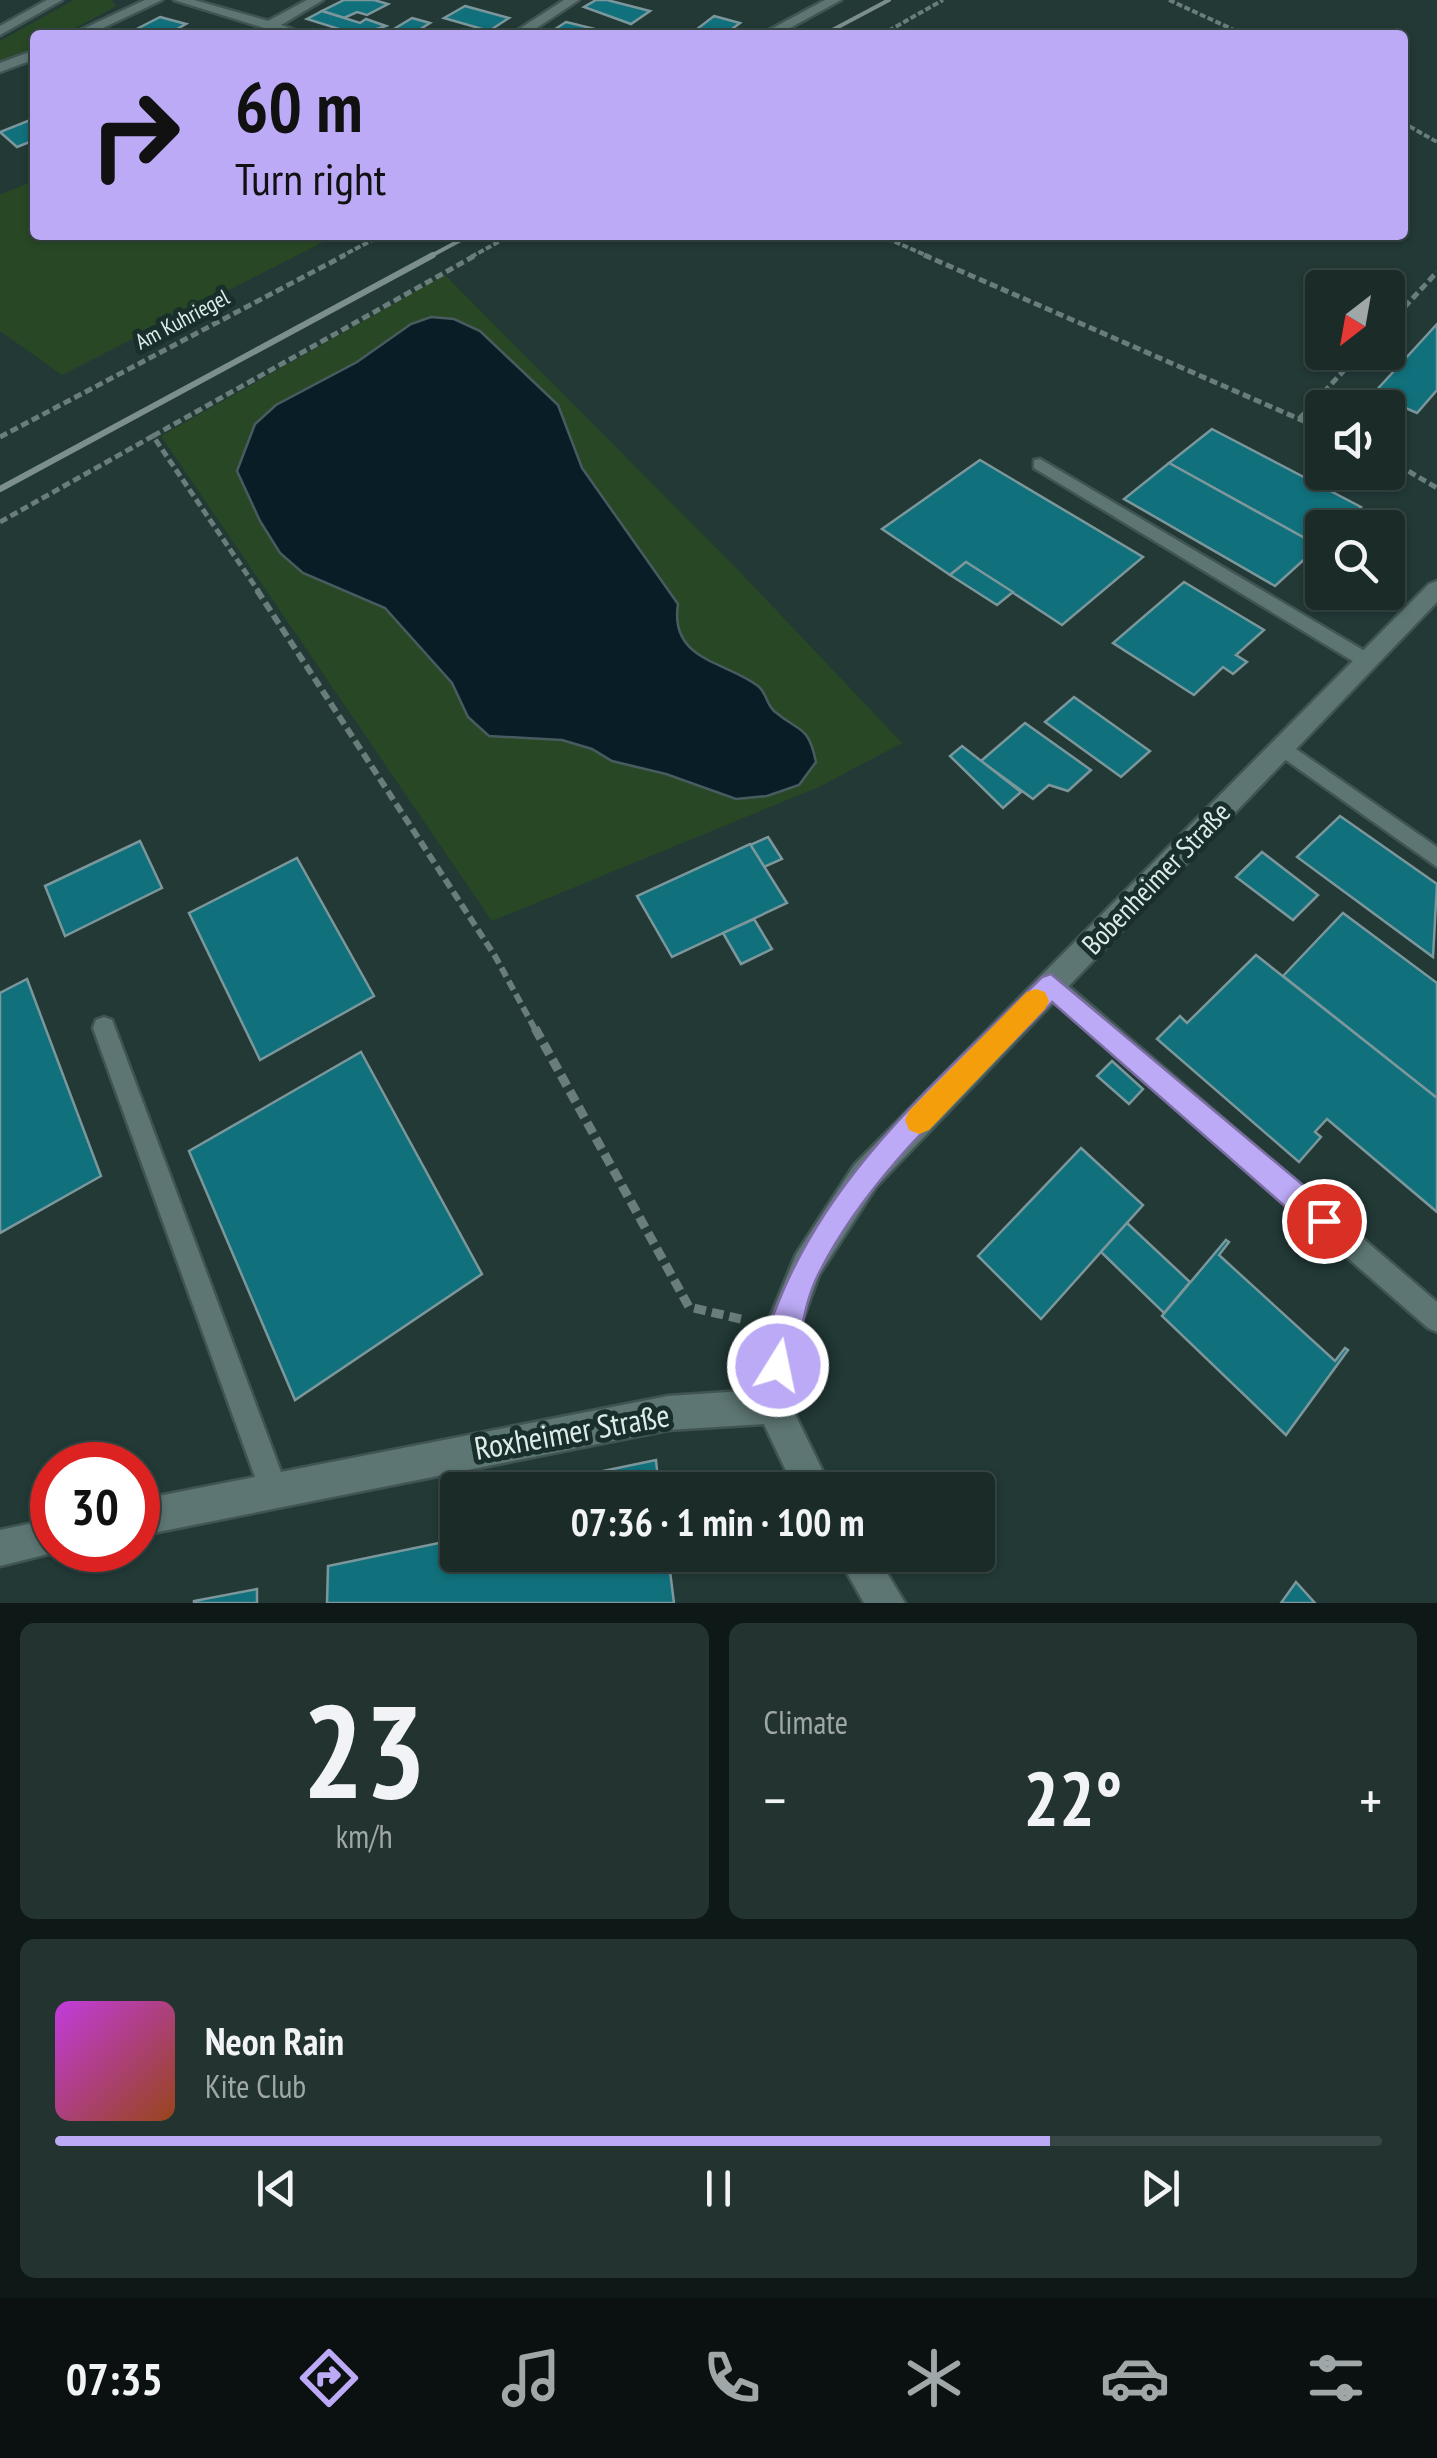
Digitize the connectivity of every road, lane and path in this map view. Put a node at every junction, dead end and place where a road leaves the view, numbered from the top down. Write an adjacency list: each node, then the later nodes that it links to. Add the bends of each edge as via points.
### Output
1 (56, 0): 16 (street)
2 (156, 0): 10 (street)
3 (180, 0): 9 (street)
4 (317, 0): 9 (street)
5 (573, 0): 12 (street)
6 (835, 0): 13 (street)
7 (943, 0): 14 (path)
8 (1170, 0): 15 (path)
9 (269, 26): 11 (street)
10 (88, 30)
11 (283, 30)
12 (525, 30)
13 (777, 30)
14 (890, 30)
15 (1234, 30)
16 (0, 31)
17 (30, 56): 18 (street)
18 (0, 68)
19 (1408, 125): 20 (path)
20 (1437, 142)
21 (373, 240): 30 (path, Am Kuhriegel)
22 (502, 240): 29 (path)
23 (889, 240): 27 (path)
24 (1437, 272): 25 (path)
25 (1405, 307)
26 (1344, 370): 27 (path)
27 (1299, 419): 28 (path)
28 (1305, 422)
29 (153, 436): 34 (path); 42 (path, via 494,956 689,1307)
30 (0, 437)
31 (1040, 464): 36 (lane)
32 (1405, 468): 33 (path)
33 (1437, 488)
34 (0, 522)
35 (1437, 589): 36 (street, Bobenheimer Straße)
36 (1367, 661): 37 (street, Bobenheimer Straße)
37 (1283, 748): 38 (lane); 39 (street, Bobenheimer Straße)
38 (1437, 858)
39 (1051, 985): 41 (lane); 43 (street, Bobenheimer Straße, via 865,1176 808,1265 783,1327)
40 (104, 1028): 45 (lane)
41 (1437, 1319)
42 (762, 1324)
43 (772, 1406): 44 (street); 45 (street, Roxheimer Straße, via 668,1412)
44 (805, 1472)
45 (273, 1488): 46 (street, Roxheimer Straße)
46 (160, 1513)
47 (30, 1542): 48 (street)
48 (0, 1548)
49 (866, 1572): 50 (street)
50 (886, 1603)

